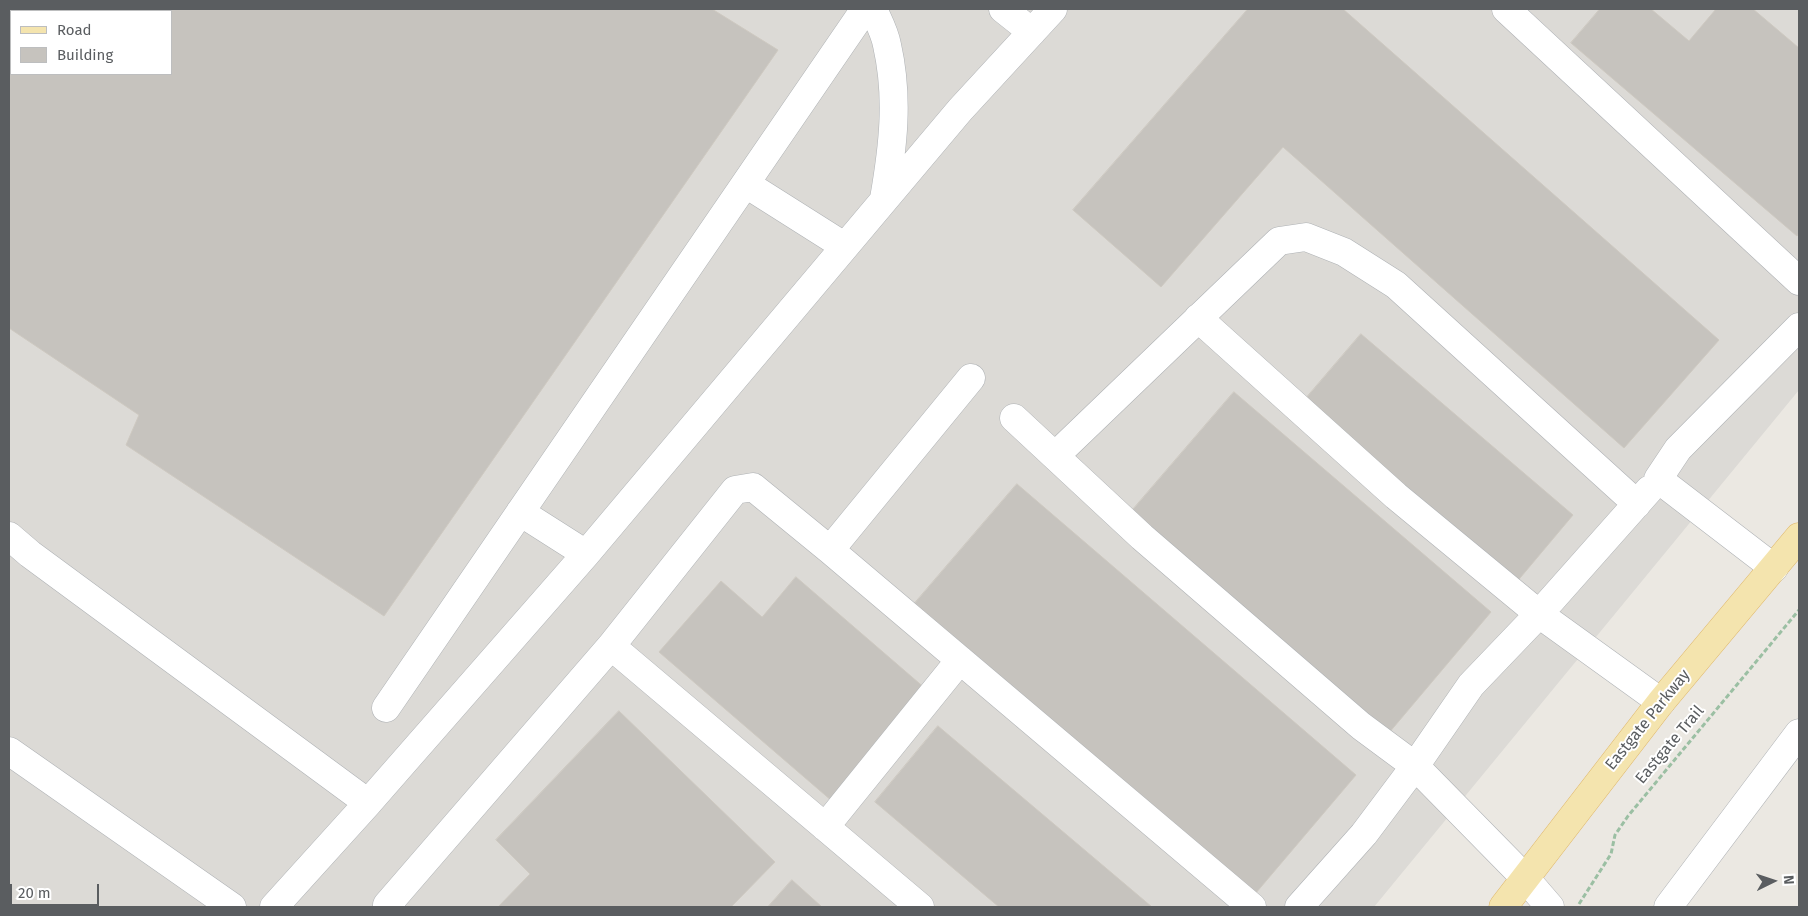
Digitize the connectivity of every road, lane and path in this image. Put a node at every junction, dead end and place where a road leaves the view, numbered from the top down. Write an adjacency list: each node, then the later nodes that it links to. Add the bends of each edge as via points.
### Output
1 (866, 9): 7 (street)
2 (873, 9): 8 (street, via 887,44 894,98 893,146)
3 (1003, 9): 6 (street)
4 (1053, 9): 6 (street)
5 (1511, 10): 10 (street)
6 (1032, 32): 8 (street, via 960,110)
7 (746, 184): 9 (street); 18 (street)
8 (884, 201): 9 (street)
9 (844, 246): 22 (street)
10 (1799, 281)
11 (1198, 318): 15 (street); 17 (street, via 1279,241 1306,237 1344,252 1396,285); 25 (street, via 1396,496)
12 (1799, 327): 16 (street, via 1678,449)
13 (971, 378): 21 (street)
14 (1014, 418): 15 (street)
15 (1055, 456): 32 (street, via 1142,537 1361,726)
16 (1658, 479): 17 (street); 23 (street)
17 (1637, 504): 25 (street)
18 (520, 512): 22 (street); 29 (street)
19 (9, 536): 33 (street)
20 (1799, 537): 23 (main road, Eastgate Parkway)
21 (830, 550): 26 (street, via 753,487 735,490); 27 (street)
22 (586, 554): 33 (street)
23 (1774, 568): 28 (main road, Eastgate Parkway)
24 (1799, 610): 44 (path, Eastgate Trail, via 1628,816 1615,835 1611,854)
25 (1539, 614): 28 (street); 32 (street, via 1471,685)
26 (611, 646): 34 (street); 36 (street)
27 (960, 660): 34 (street); 40 (street)
28 (1661, 702): 35 (main road, Eastgate Parkway)
29 (386, 708)
30 (1799, 733): 45 (street)
31 (9, 751): 37 (street)
32 (1415, 766): 35 (street); 41 (street, via 1364,834)
33 (368, 803): 38 (street)
34 (825, 827): 39 (street)
35 (1525, 878): 42 (main road, Eastgate Parkway); 43 (street)
36 (388, 906)
37 (232, 907)
38 (274, 907)
39 (920, 907)
40 (1252, 907)
41 (1299, 907)
42 (1502, 907)
43 (1550, 907)
44 (1577, 907)
45 (1668, 907)

